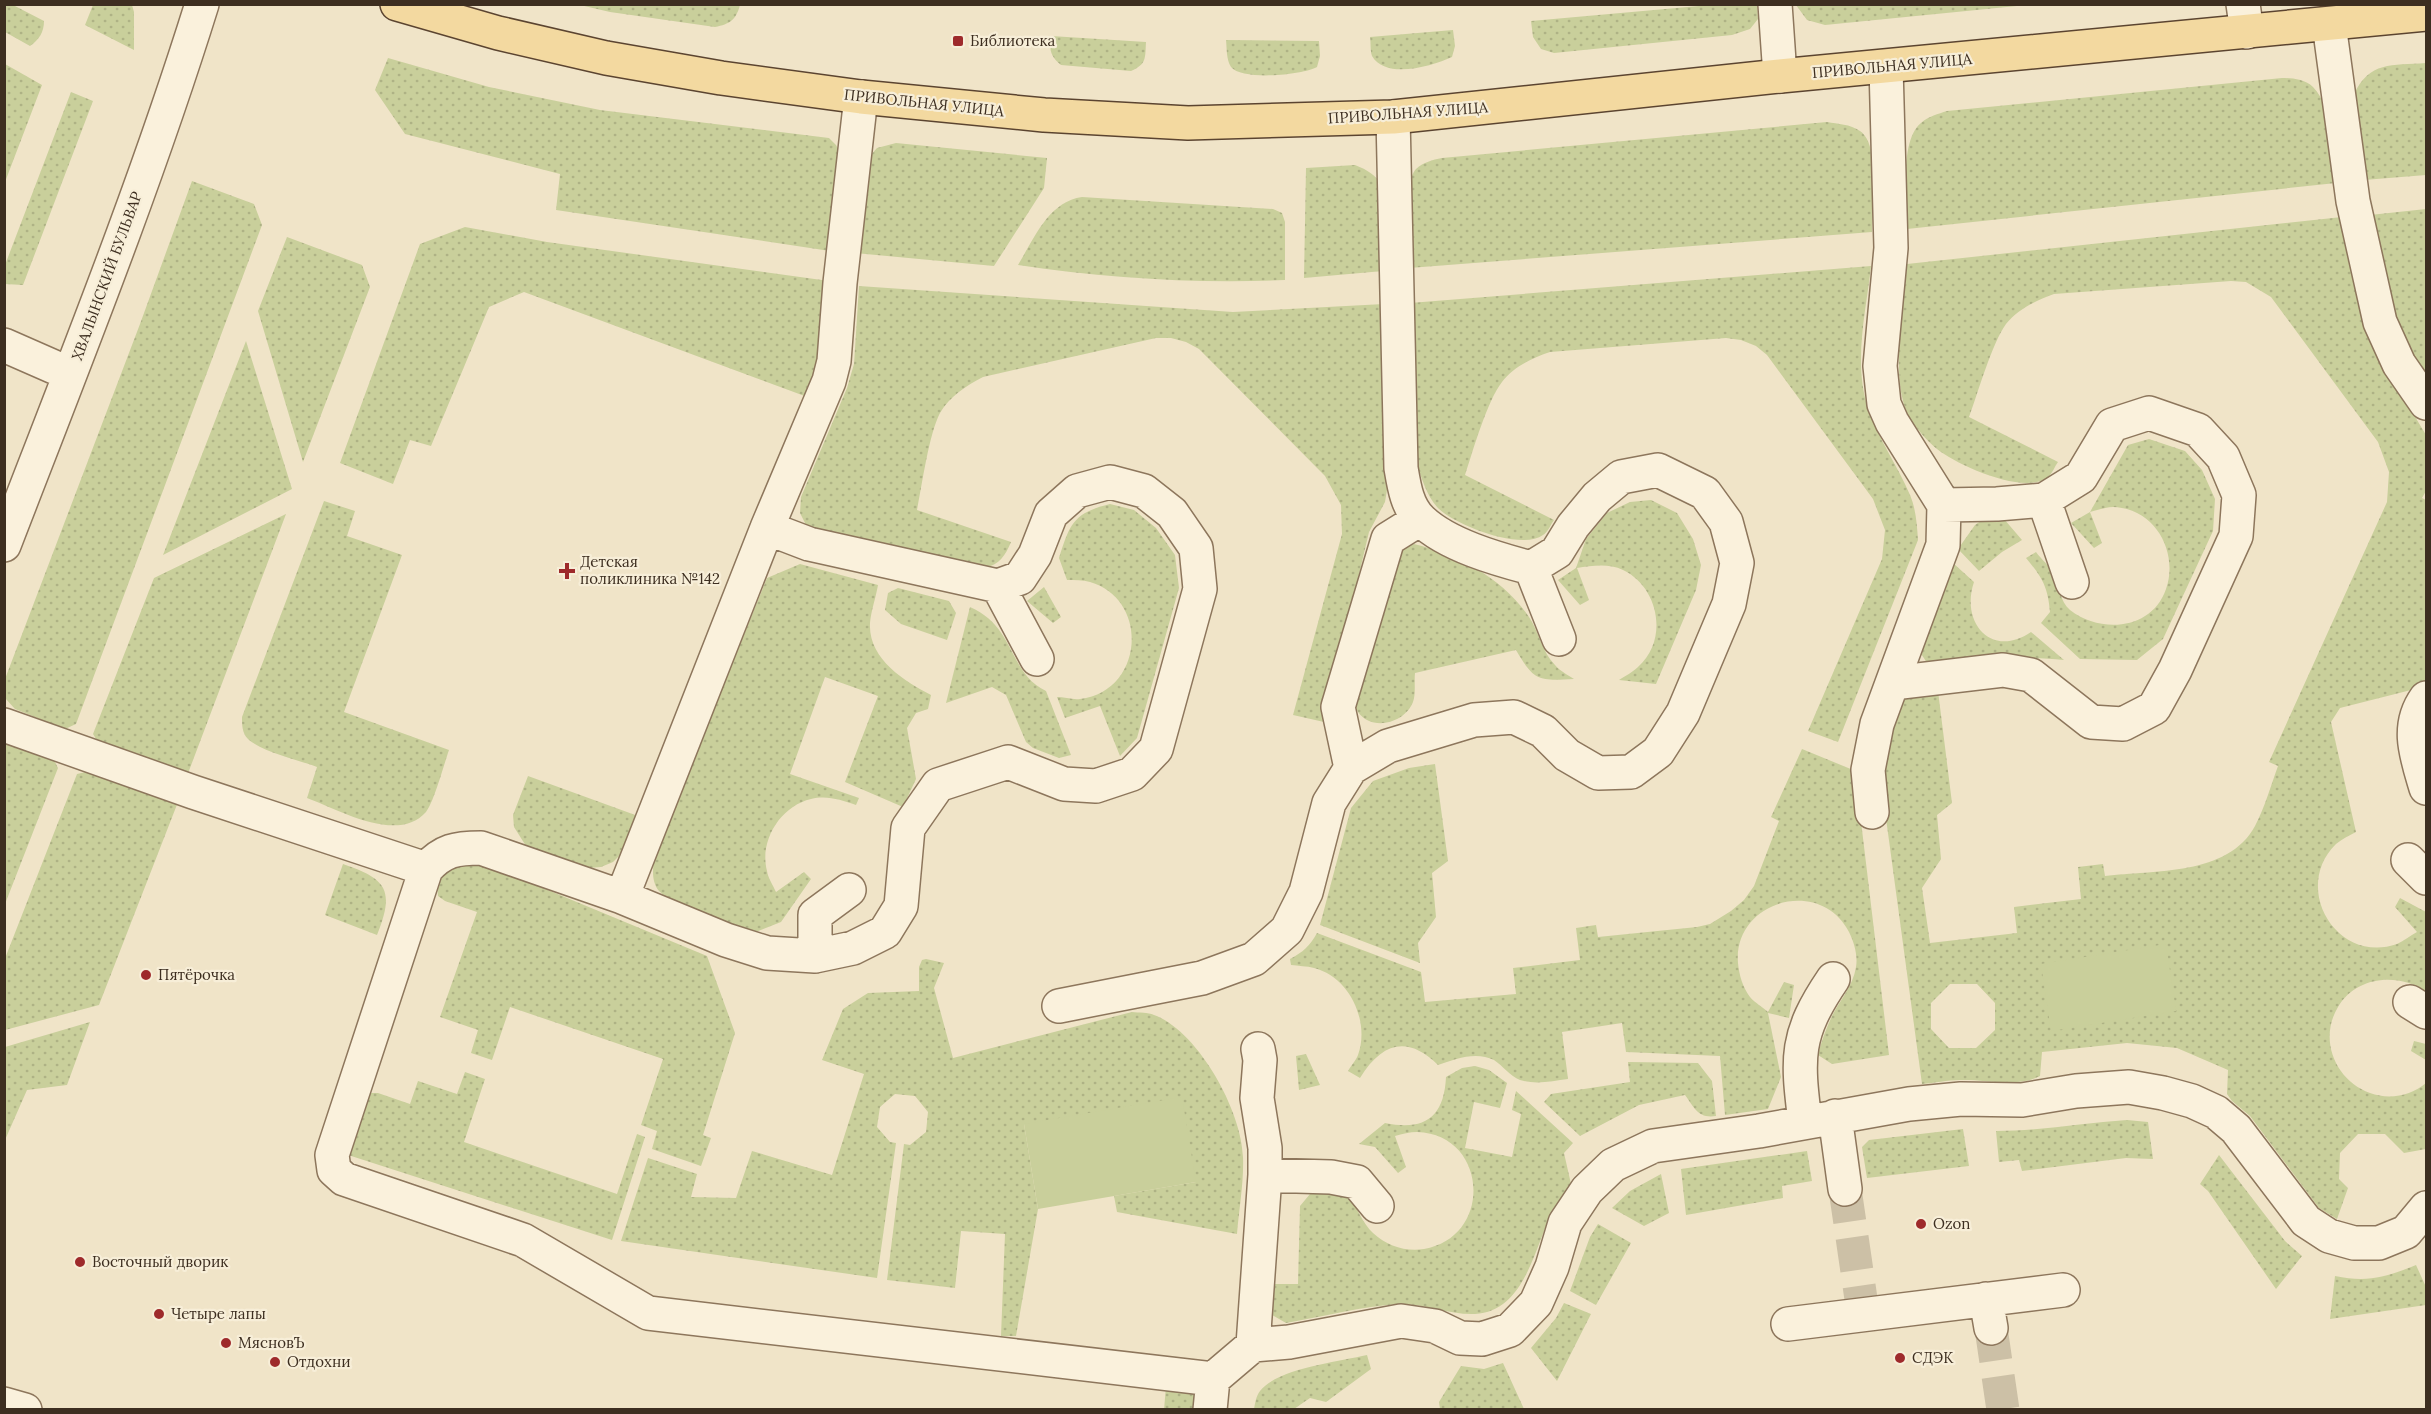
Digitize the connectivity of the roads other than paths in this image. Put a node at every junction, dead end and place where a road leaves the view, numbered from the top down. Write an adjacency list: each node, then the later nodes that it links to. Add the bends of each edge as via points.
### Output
1 (202, 4): 12 (street, ХВАЛЫНСКИЙ БУЛЬВАР, via 177,86)
2 (397, 4): 9 (main road, ПРИВОЛЬНАЯ УЛИЦА, via 606,58)
3 (1775, 4): 8 (street)
4 (2427, 14): 6 (main road, ПРИВОЛЬНАЯ УЛИЦА)
5 (2245, 18): 6 (main road, ПРИВОЛЬНАЯ УЛИЦА); 7 (main road, ПРИВОЛЬНАЯ УЛИЦА)
6 (2329, 24): 13 (street, via 2353,201 2380,321 2399,364)
7 (1886, 67): 8 (main road, ПРИВОЛЬНАЯ УЛИЦА); 15 (street, via 1891,248 1880,366 1883,394 1892,422)
8 (1780, 76): 10 (main road, ПРИВОЛЬНАЯ УЛИЦА)
9 (861, 98): 10 (main road, ПРИВОЛЬНАЯ УЛИЦА, via 1044,115 1188,123); 17 (street, via 830,381)
10 (1393, 117): 16 (street, via 1401,468 1405,493)
11 (4, 345): 12 (street)
12 (70, 374): 18 (street, ХВАЛЫНСКИЙ БУЛЬВАР)
13 (2427, 403)
14 (2044, 500): 15 (street); 20 (street); 24 (street, via 2081,477 2112,425 2149,413 2198,430 2223,457 2239,495 2236,536 2154,708 2123,724 2091,722 2031,675 2003,670)
15 (1944, 505): 24 (street, via 1944,545)
16 (1420, 519): 19 (street, via 1486,556); 27 (street, via 1388,539 1338,707)
17 (767, 528): 21 (street, via 809,544); 32 (street)
18 (4, 544)
19 (1532, 568): 22 (street); 27 (street, via 1557,552 1597,497 1621,477 1658,470 1705,493 1726,522 1737,562 1730,604 1683,713 1658,752 1631,772 1598,773 1567,755 1543,731 1514,717 1474,720 1425,733 1388,746)
20 (2072, 582)
21 (998, 586): 23 (street); 33 (street, via 1020,578 1035,555 1051,514 1077,491 1110,482 1144,490 1172,513 1196,548 1200,589 1156,749 1132,774 1096,786 1064,784 1008,762 938,785 908,828 901,906 885,933 853,948)
22 (1559, 639)
23 (1036, 659)
24 (1893, 684): 29 (street, via 1877,724 1868,770)
25 (2427, 698): 28 (street, via 2415,721 2413,739)
26 (4, 725): 30 (street)
27 (1351, 768): 35 (street, via 1329,803 1306,892 1287,930 1254,959 1202,978)
28 (2427, 788)
29 (1872, 812)
30 (426, 869): 32 (street, via 438,856 460,848 481,848); 45 (street, via 332,1155 334,1170 344,1179 523,1240 648,1313)
31 (849, 890): 33 (street, via 815,915)
32 (622, 897): 33 (street, via 767,953)
33 (815, 956)
34 (1833, 979): 37 (street, via 1814,1007 1802,1039 1799,1075)
35 (1059, 1006)
36 (1258, 1049): 38 (street, via 1257,1098)
37 (1820, 1119): 39 (street); 41 (street, via 1961,1099 2022,1100 2129,1088 2152,1091 2216,1112 2236,1129 2306,1221 2329,1236 2354,1243 2379,1243 2406,1232); 44 (street, via 1653,1146 1613,1165 1587,1190 1565,1223 1536,1303 1510,1330 1482,1339 1460,1338 1435,1326 1401,1321)
38 (1265, 1175): 40 (street, via 1357,1182); 44 (street)
39 (1845, 1189)
40 (1377, 1206)
41 (2427, 1208)
42 (2063, 1290): 43 (street, via 1989,1313 1862,1306)
43 (1788, 1324)
44 (1253, 1345): 45 (street)
45 (1212, 1394)
46 (4, 1404): 47 (street)
47 (25, 1410)

